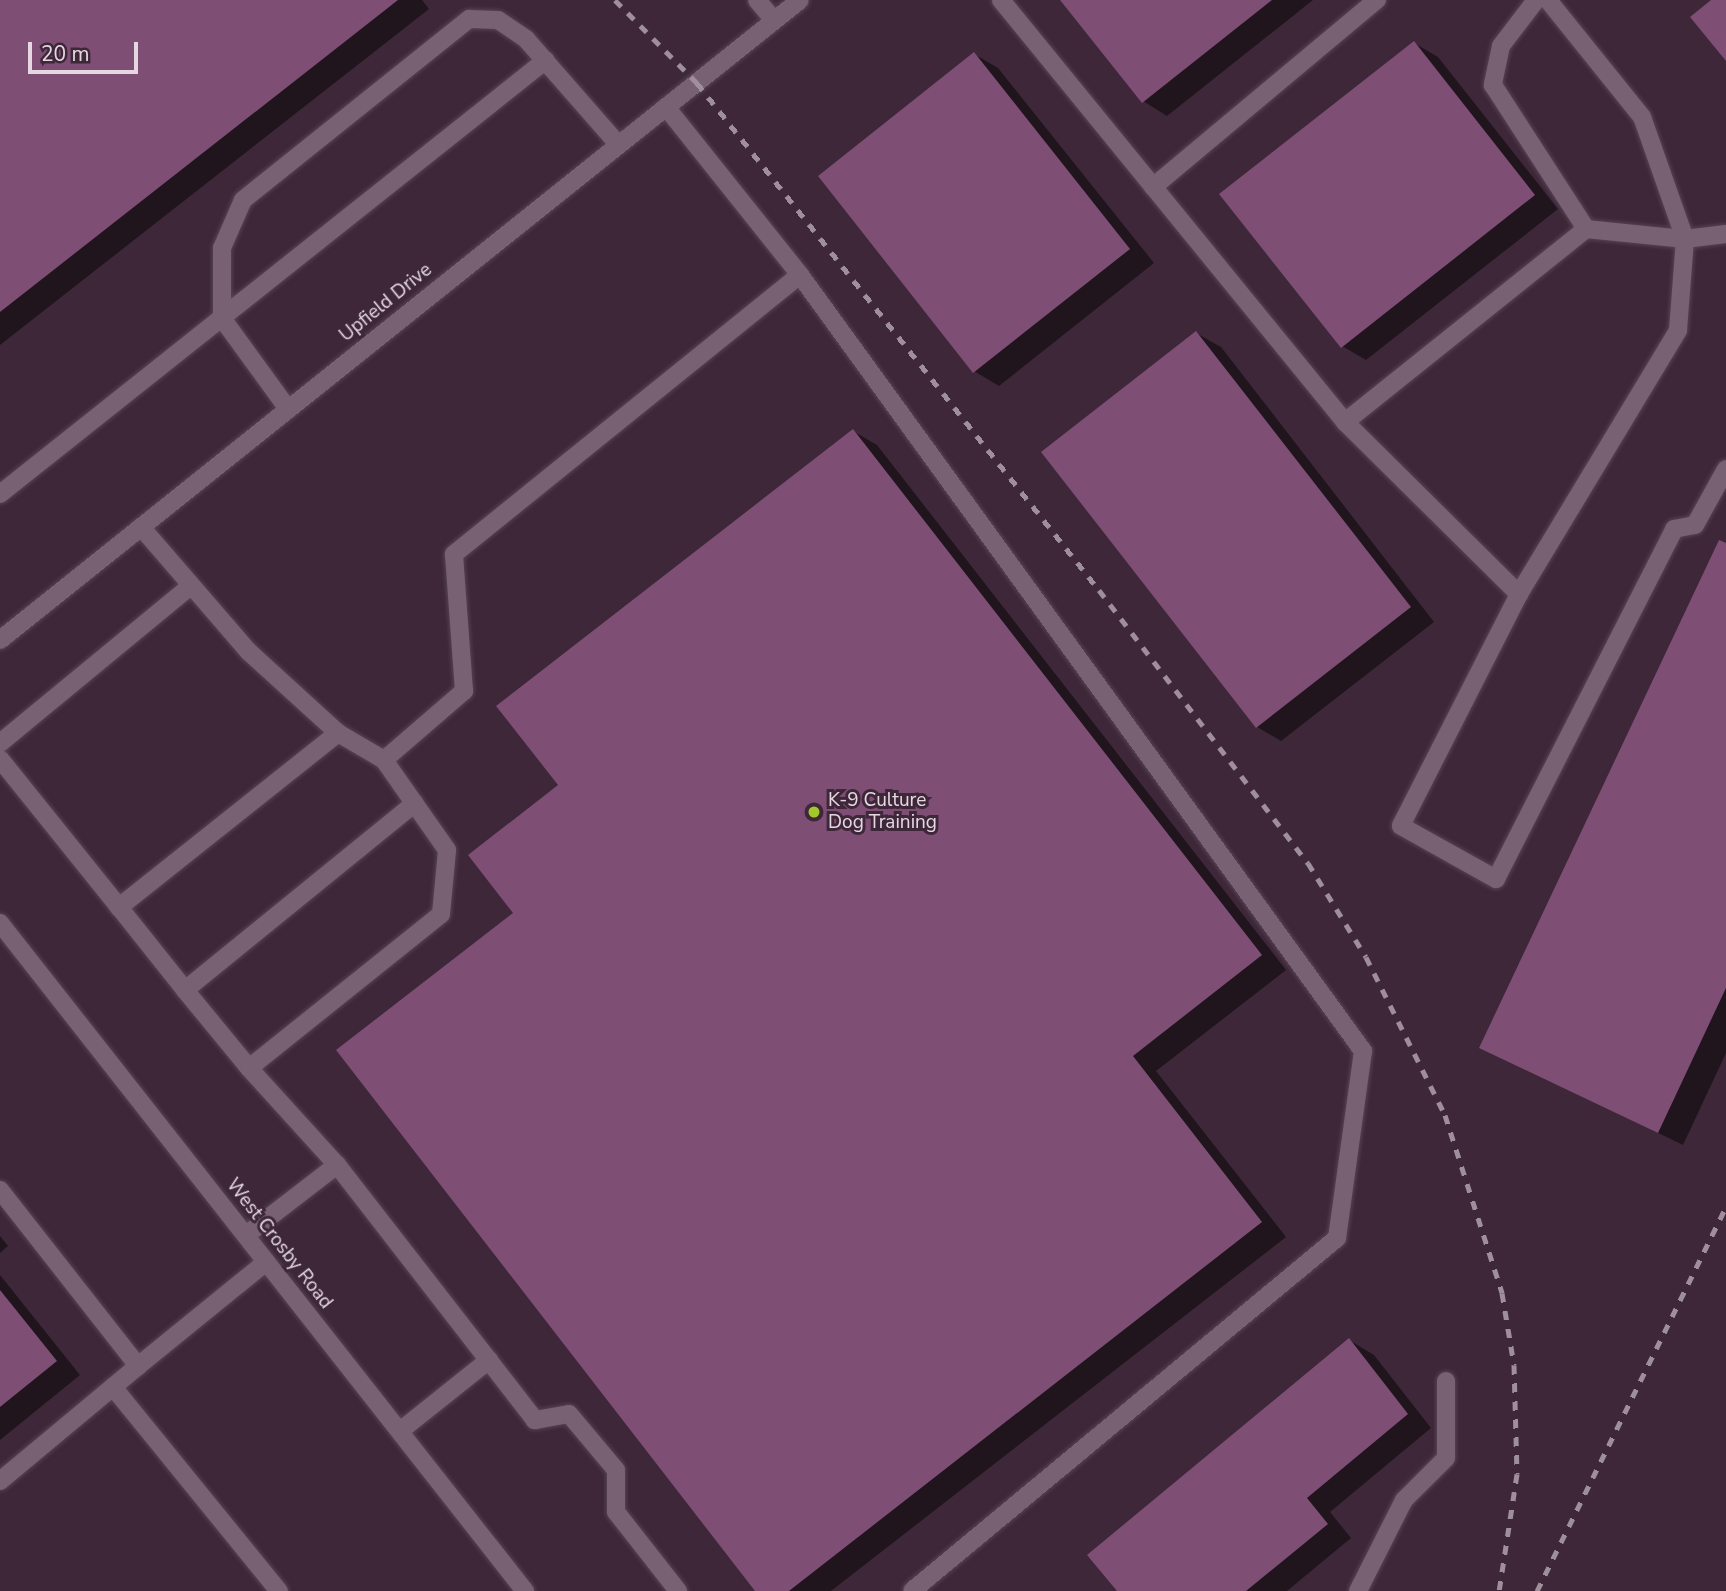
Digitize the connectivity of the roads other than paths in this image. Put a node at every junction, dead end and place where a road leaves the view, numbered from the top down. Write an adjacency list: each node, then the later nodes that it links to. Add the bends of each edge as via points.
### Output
1 (757, 0): 7 (street)
2 (800, 0): 7 (street, Upfield Drive)
3 (1001, 0): 11 (street)
4 (1377, 0): 11 (street)
5 (1536, 0): 12 (street, via 1501,46 1493,85)
6 (1548, 0): 14 (street, via 1642,117)
7 (774, 20): 9 (street, Upfield Drive)
8 (546, 60): 10 (street); 16 (street); 16 (street, via 498,20 469,19 243,200 222,248)
9 (666, 107): 10 (street, Upfield Drive); 15 (street)
10 (618, 144): 17 (street, Upfield Drive)
11 (1153, 187): 18 (street)
12 (1586, 229): 14 (street); 18 (street)
13 (1726, 234): 14 (street)
14 (1685, 239): 23 (street, via 1678,330)
15 (800, 275): 28 (street, via 454,554 464,691); 47 (street, via 1363,1051 1337,1238)
16 (222, 318): 17 (street); 20 (street)
17 (288, 408): 21 (street, Upfield Drive)
18 (1345, 422): 23 (street)
19 (1726, 469): 23 (street, via 1695,525 1674,529 1496,879 1401,826)
20 (0, 494)
21 (141, 527): 22 (street); 24 (street, Upfield Drive)
22 (188, 588): 25 (street); 26 (street)
23 (1520, 594)
24 (1, 637)
25 (338, 733): 28 (street); 30 (street)
26 (0, 743)
27 (0, 759): 30 (street)
28 (384, 760): 29 (street)
29 (415, 803): 32 (street); 33 (street, via 447,850 441,914)
30 (119, 907): 32 (street)
31 (0, 923): 36 (street, West Crosby Road)
32 (186, 990): 33 (street)
33 (249, 1068): 34 (street)
34 (337, 1165): 36 (street); 38 (street)
35 (0, 1190): 39 (street)
36 (246, 1235): 37 (street, West Crosby Road)
37 (266, 1262): 39 (street); 42 (street, West Crosby Road)
38 (489, 1360): 42 (street); 46 (street, via 535,1420 569,1414 609,1461 616,1471 616,1512)
39 (138, 1366): 41 (street)
40 (1446, 1381): 48 (street, via 1446,1458 1404,1500)
41 (113, 1387): 43 (street); 45 (street)
42 (400, 1431): 44 (street, West Crosby Road)
43 (0, 1481)
44 (518, 1588)
45 (279, 1591)
46 (678, 1591)
47 (912, 1591)
48 (1358, 1591)

